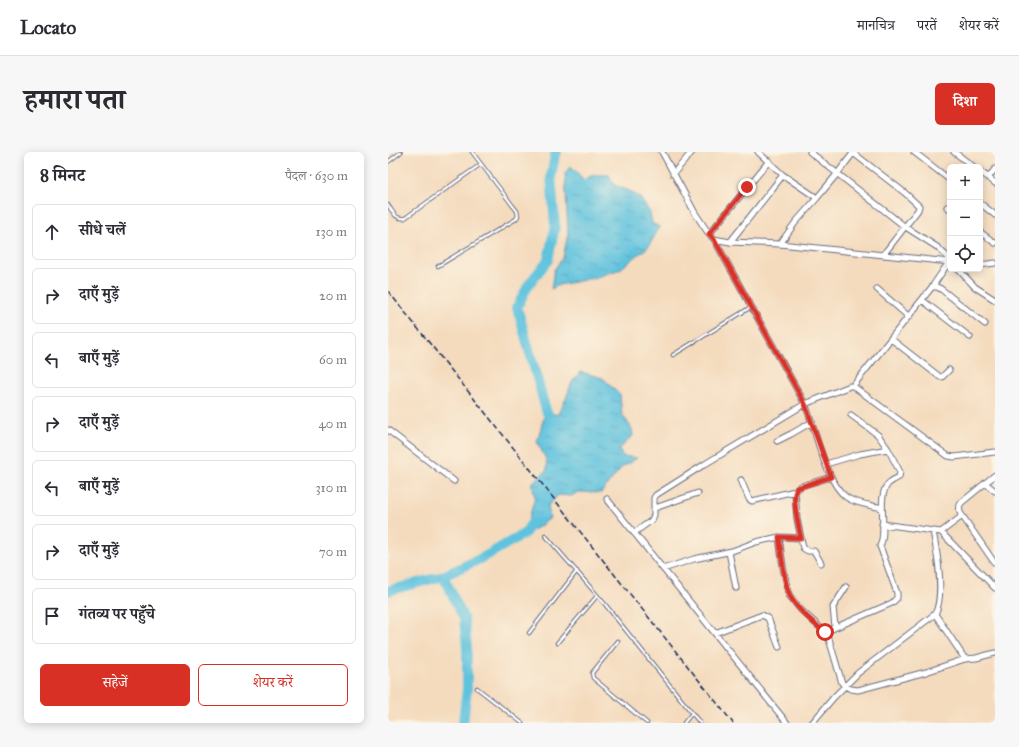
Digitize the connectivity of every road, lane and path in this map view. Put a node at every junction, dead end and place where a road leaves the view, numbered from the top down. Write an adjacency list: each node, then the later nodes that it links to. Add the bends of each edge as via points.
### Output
1 (401, 152): 10 (lane)
2 (472, 152): 12 (lane)
3 (662, 152): 15 (street)
4 (692, 152): 15 (street)
5 (758, 152): 11 (street)
6 (810, 152): 17 (street)
7 (853, 152): 17 (street); 26 (street, via 919,206)
8 (914, 152): 19 (street)
9 (954, 152): 13 (street)
10 (388, 162)
11 (769, 162): 16 (street); 27 (street)
12 (481, 164): 23 (lane, via 405,218 397,217); 39 (lane, via 514,206 518,216)
13 (970, 164)
14 (995, 169): 20 (street)
15 (673, 174): 27 (street)
16 (783, 174): 22 (street); 30 (street)
17 (837, 174): 22 (street); 26 (street)
18 (983, 174): 20 (street)
19 (947, 178)
20 (988, 178): 21 (street)
21 (995, 183)
22 (816, 198): 32 (street)
23 (388, 205)
24 (983, 205): 25 (street)
25 (995, 214)
26 (904, 226): 33 (street); 34 (street, via 931,242)
27 (709, 234): 29 (street)
28 (983, 234): 31 (street)
29 (714, 239): 30 (street); 45 (street)
30 (730, 242): 32 (street)
31 (995, 243)
32 (780, 244): 33 (street)
33 (882, 255): 35 (street)
34 (947, 258)
35 (947, 261)
36 (995, 264): 38 (street)
37 (947, 265): 41 (street)
38 (983, 265)
39 (438, 266)
40 (961, 272): 44 (street, via 975,287)
41 (932, 287): 43 (street); 47 (street, via 941,289)
42 (877, 289): 46 (street)
43 (922, 300): 46 (street); 48 (street)
44 (995, 300)
45 (751, 307): 50 (lane); 53 (street)
46 (908, 316): 49 (street)
47 (985, 324)
48 (970, 337)
49 (891, 339): 51 (street, via 940,377); 52 (street)
50 (673, 355)
51 (949, 370)
52 (853, 386): 53 (street); 59 (street, via 948,456)
53 (805, 404): 55 (street); 70 (street, via 656,495)
54 (851, 415): 58 (street, via 878,435)
55 (812, 422): 57 (street); 60 (street)
56 (388, 430): 64 (street)
57 (777, 441)
58 (888, 449): 60 (street); 71 (street, via 900,474 885,488)
59 (995, 452)
60 (826, 464): 62 (street)
61 (995, 475): 65 (street)
62 (831, 477): 66 (street, via 801,486); 71 (street, via 839,490 850,500)
63 (741, 480): 66 (street, via 752,501)
64 (454, 481)
65 (985, 483): 67 (street); 72 (street, via 961,503)
66 (795, 491): 79 (street)
67 (995, 491)
68 (698, 493): 70 (street)
69 (607, 499): 76 (street)
70 (655, 508): 76 (street, via 652,520)
71 (882, 508): 73 (street)
72 (961, 514): 75 (street, via 959,519); 82 (street)
73 (882, 524): 74 (street); 90 (street, via 883,538 880,546 897,598 892,603)
74 (933, 531): 75 (street); 89 (street, via 938,556 940,598)
75 (941, 532): 87 (street)
76 (634, 533): 83 (street)
77 (545, 535): 84 (lane)
78 (779, 537): 79 (street); 80 (street); 91 (street, via 789,595)
79 (801, 538): 81 (street, via 803,548 814,551)
80 (729, 552): 83 (street); 86 (street)
81 (821, 562)
82 (994, 562)
83 (663, 569): 93 (street)
84 (577, 571): 88 (lane); 92 (lane)
85 (846, 587): 90 (street, via 833,607)
86 (736, 588)
87 (995, 588)
88 (597, 596): 95 (lane); 101 (lane)
89 (935, 614): 98 (street); 99 (street, via 858,673)
90 (835, 628): 91 (street)
91 (825, 632): 99 (street)
92 (529, 633)
93 (715, 633): 96 (street, via 762,615 768,618); 106 (street)
94 (618, 641): 103 (lane, via 592,672 592,678)
95 (557, 642)
96 (779, 647)
97 (995, 653): 98 (street)
98 (964, 659): 99 (street, via 858,690)
99 (845, 686): 107 (street)
100 (477, 688): 102 (lane)
101 (692, 713): 104 (lane); 105 (lane)
102 (522, 723)
103 (647, 723)
104 (684, 723)
105 (700, 723)
106 (787, 723)
107 (812, 723)

